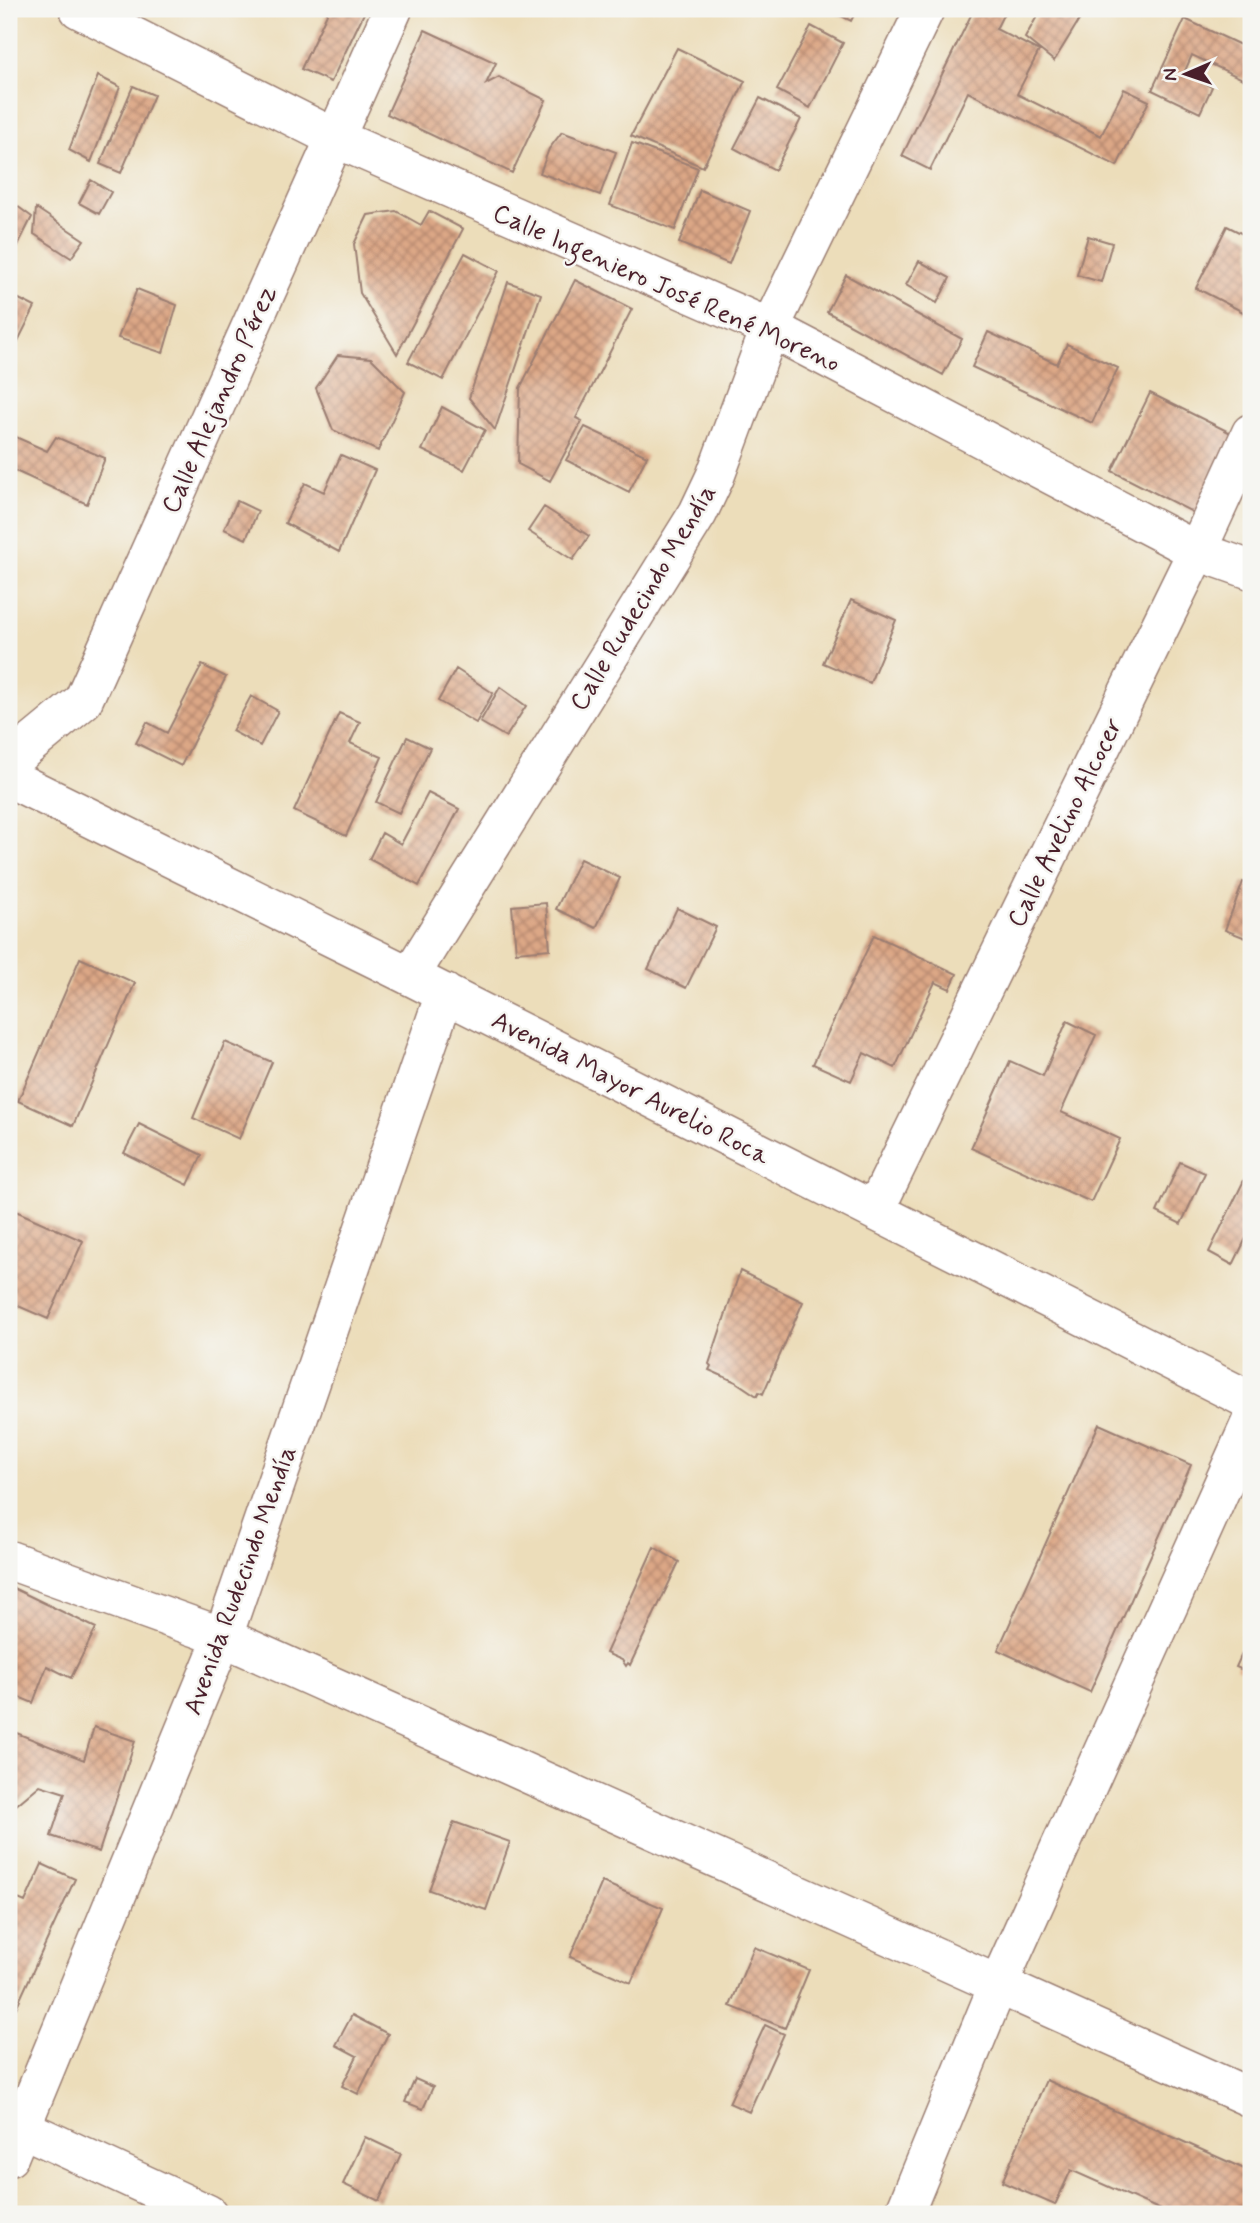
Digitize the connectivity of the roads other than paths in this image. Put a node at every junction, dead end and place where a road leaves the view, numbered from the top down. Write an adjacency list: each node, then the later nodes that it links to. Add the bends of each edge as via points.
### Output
1 (79, 9): 4 (street, Calle Ingeniero José René Moreno)
2 (393, 9): 4 (street, Calle Alejandro Pérez)
3 (925, 9): 5 (street, Calle Rudecindo Mendía)
4 (335, 138): 5 (street, Calle Ingeniero José René Moreno); 9 (street, Calle Alejandro Pérez, via 83,701)
5 (770, 328): 7 (street, Calle Ingeniero José René Moreno); 11 (street, Calle Rudecindo Mendía, via 698,513)
6 (1251, 433): 7 (street, Calle Avelino Alcocer)
7 (1197, 551): 8 (street, Calle Ingeniero José René Moreno); 13 (street, Calle Avelino Alcocer)
8 (1251, 570)
9 (9, 762)
10 (9, 778): 11 (street, Avenida Mayor Aurelio Roca)
11 (410, 976): 12 (street, Avenida Mayor Aurelio Roca)
12 (445, 993): 13 (street, Avenida Mayor Aurelio Roca); 17 (street, Avenida Rudecindo Mendía)
13 (875, 1210): 14 (street, Avenida Mayor Aurelio Roca)
14 (1251, 1401)
15 (1251, 1422): 18 (street)
16 (9, 1560): 17 (street)
17 (223, 1637): 18 (street); 20 (street, Avenida Rudecindo Mendía)
18 (999, 1983): 19 (street); 22 (street)
19 (1251, 2098)
20 (13, 2135): 21 (street)
21 (208, 2214)
22 (904, 2214)

